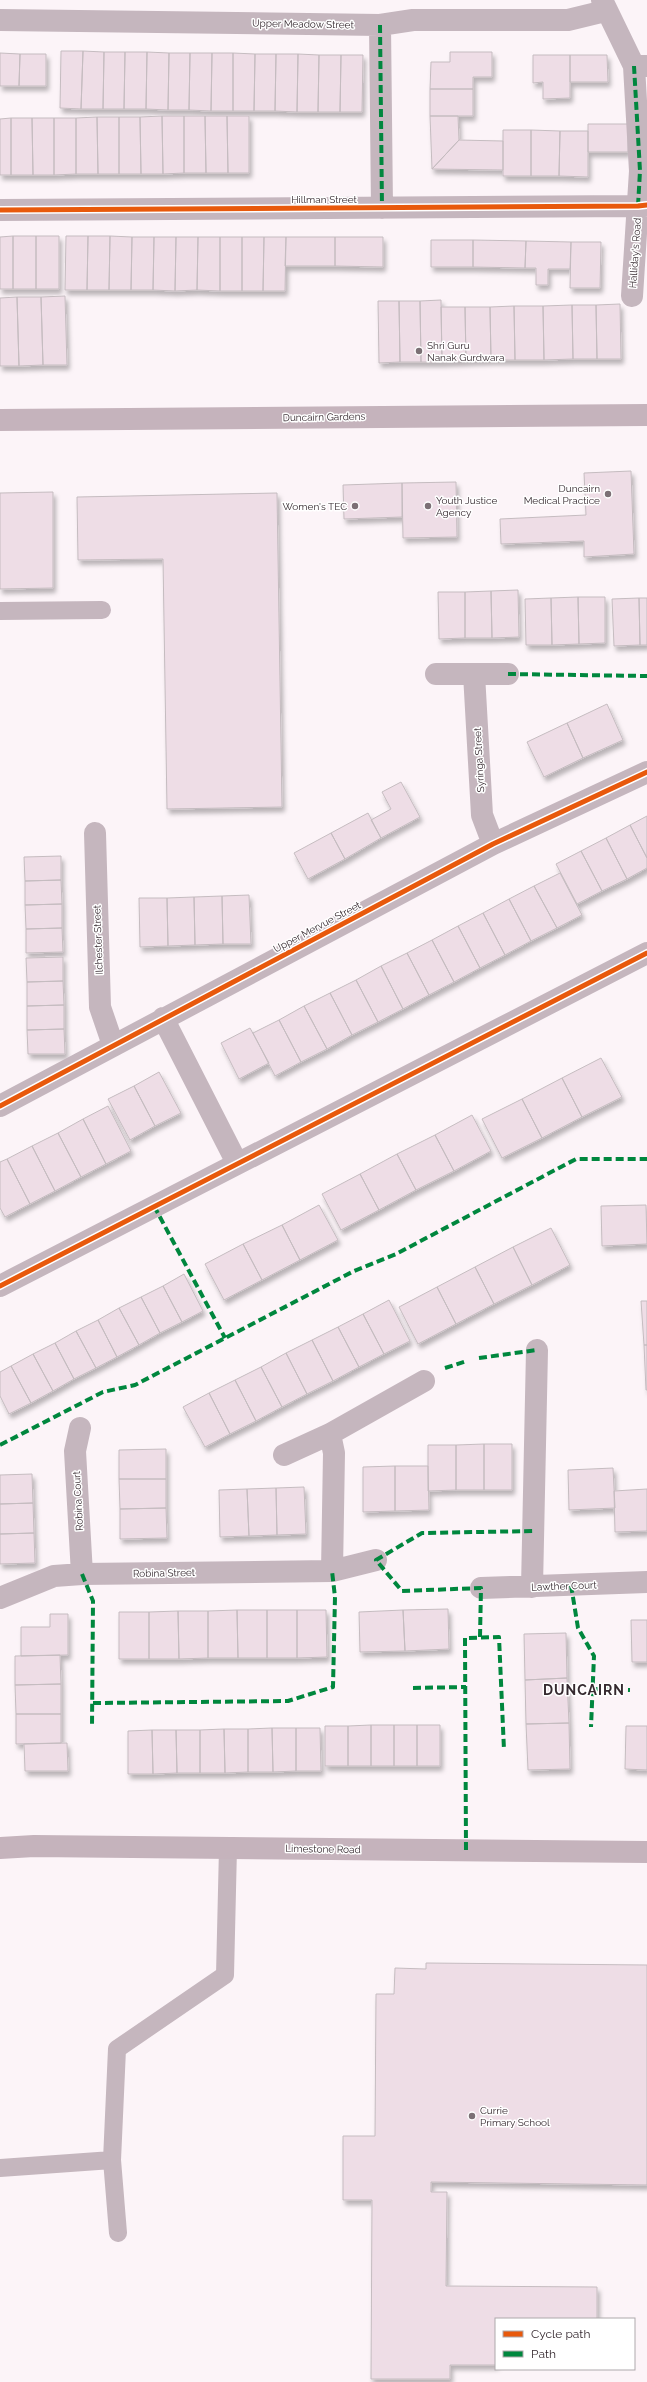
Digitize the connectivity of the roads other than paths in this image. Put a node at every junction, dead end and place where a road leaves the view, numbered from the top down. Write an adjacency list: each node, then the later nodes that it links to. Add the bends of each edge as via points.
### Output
1 (604, 5): 3 (street, Upper Meadow Street, via 568,20 413,20); 4 (street, Halliday's Road)
2 (0, 20): 3 (street, Upper Meadow Street)
3 (380, 25): 6 (street)
4 (640, 66): 5 (street, Halliday's Road)
5 (642, 205): 6 (street, Hillman Street); 8 (street, Halliday's Road)
6 (382, 208): 7 (street, Hillman Street)
7 (0, 210)
8 (632, 296)
9 (647, 415): 10 (main road, Duncairn Gardens)
10 (0, 420)
11 (102, 610): 12 (lane)
12 (0, 611)
13 (436, 674): 14 (street)
14 (474, 674): 15 (street); 18 (street, Syringa Street, via 482,815)
15 (508, 674)
16 (647, 772): 18 (street, Upper Mervue Street)
17 (95, 833): 21 (street, Ilchester Street, via 100,1007)
18 (493, 844): 20 (street, Upper Mervue Street)
19 (647, 953): 23 (street)
20 (163, 1018): 21 (street, Upper Mervue Street); 23 (street)
21 (113, 1045): 22 (street, Upper Mervue Street)
22 (0, 1106)
23 (237, 1164): 24 (street)
24 (0, 1286)
25 (537, 1350): 34 (street)
26 (424, 1381): 28 (street)
27 (80, 1428): 32 (street, Robina Court, via 75,1451)
28 (330, 1434): 29 (street); 31 (street, via 334,1453)
29 (284, 1455)
30 (376, 1560): 31 (street, Robina Street)
31 (332, 1571): 32 (street, Robina Street)
32 (82, 1574): 36 (street, Robina Street, via 54,1576)
33 (647, 1582): 34 (street, Lawther Court)
34 (532, 1587): 35 (street, Lawther Court)
35 (481, 1588)
36 (0, 1598)
37 (0, 1848): 38 (main road, Limestone Road)
38 (228, 1848): 39 (main road, Limestone Road); 40 (lane, via 225,1975 117,2049)
39 (647, 1852)
40 (112, 2160): 41 (lane); 42 (lane)
41 (0, 2168)
42 (118, 2233)

